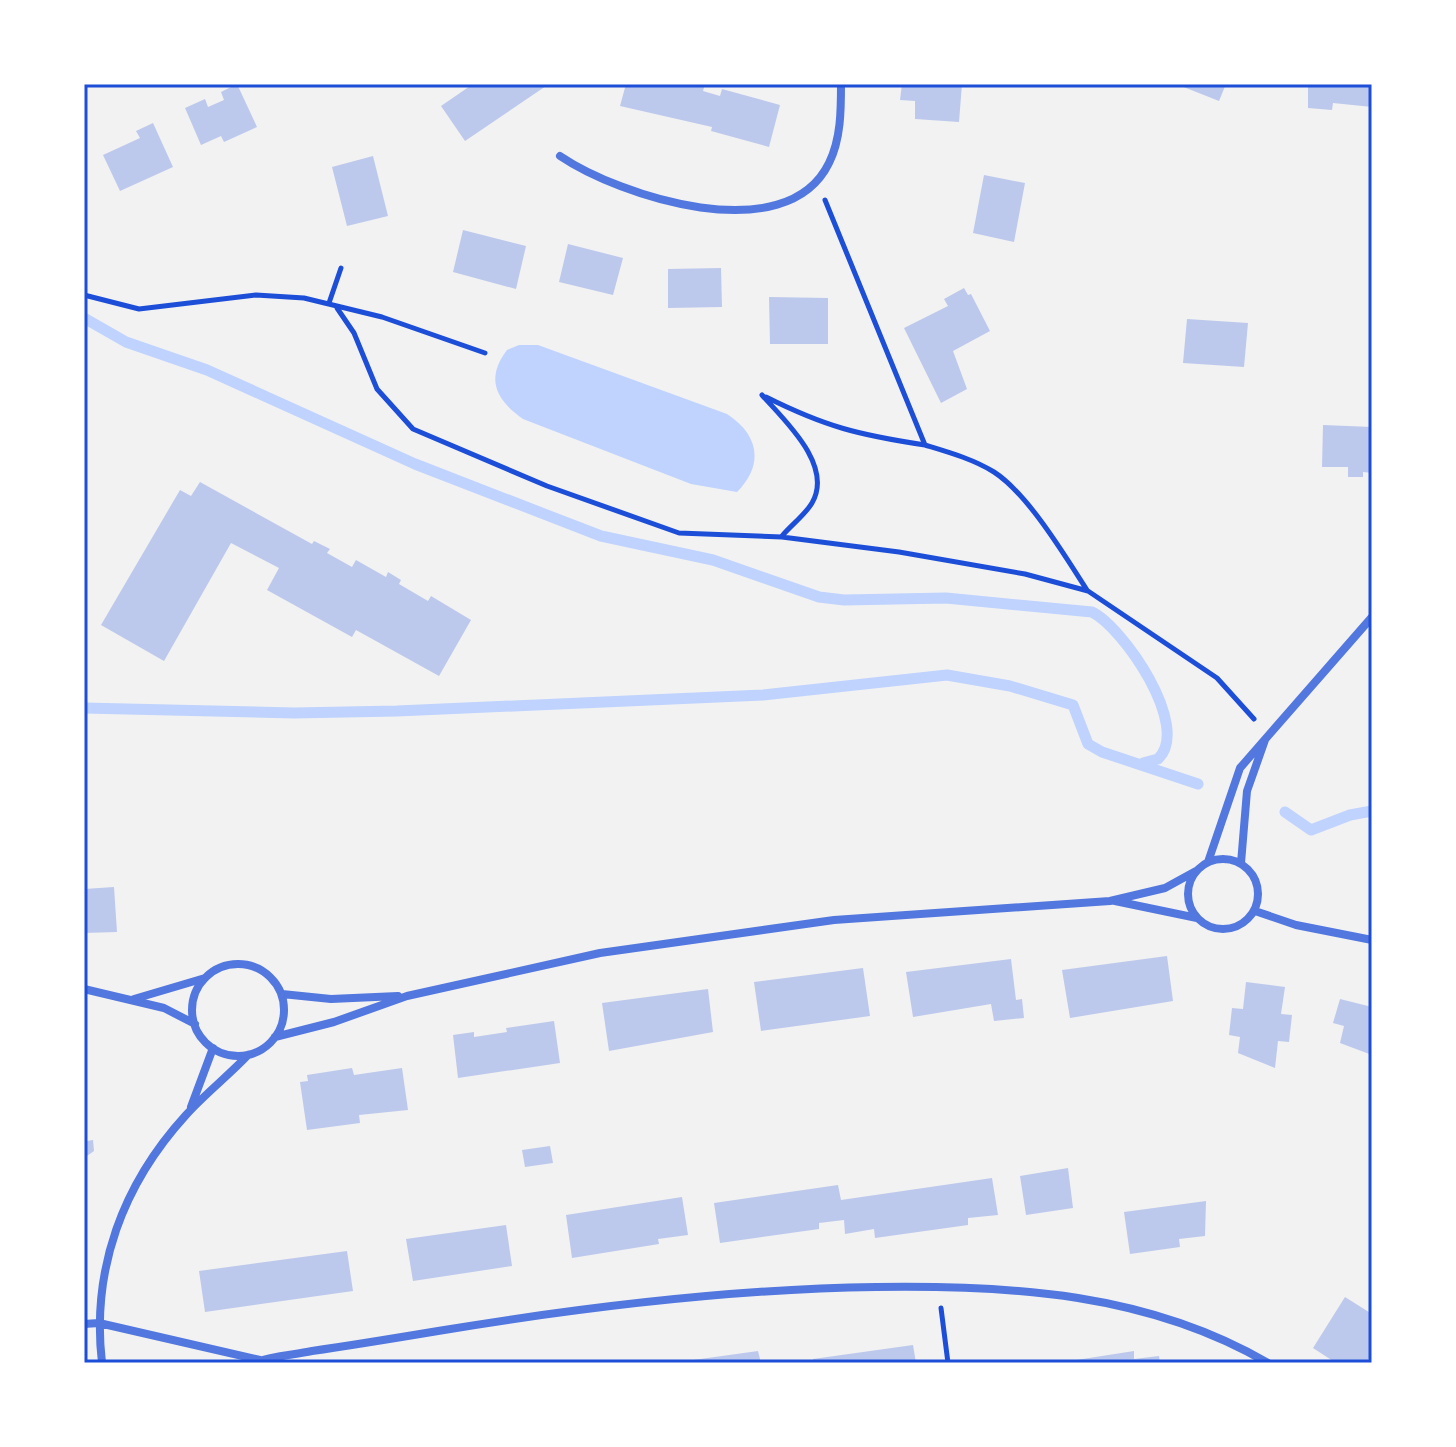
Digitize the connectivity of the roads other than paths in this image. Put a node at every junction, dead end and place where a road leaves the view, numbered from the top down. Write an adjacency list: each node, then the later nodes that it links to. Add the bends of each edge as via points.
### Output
1 (841, 84): 2 (street, via 835,147 817,180 793,197 761,208 715,209 629,191)
2 (560, 156)
3 (1372, 617): 4 (street)
4 (1267, 735): 5 (street, via 1251,751 1232,787); 6 (street, via 1247,791)
5 (1208, 862): 6 (street); 7 (street)
6 (1241, 863): 9 (street, via 1259,890)
7 (1196, 871): 8 (street, via 1165,888); 10 (street, via 1188,900)
8 (1110, 901): 10 (street); 15 (street, via 834,920 675,940)
9 (1255, 911): 10 (street, via 1228,930); 11 (street)
10 (1197, 918)
11 (1372, 940)
12 (206, 978): 14 (street, via 225,966 248,965 268,975); 16 (street); 17 (street, via 194,999)
13 (84, 989): 16 (street)
14 (282, 994): 15 (street, via 331,999); 18 (street, via 282,1024)
15 (407, 996): 18 (street)
16 (133, 999): 17 (street)
17 (195, 1024): 19 (street)
18 (275, 1037): 20 (street)
19 (213, 1048): 20 (street); 21 (street)
20 (248, 1055): 21 (street)
21 (189, 1111): 22 (street, via 155,1152 121,1214 101,1285)
22 (99, 1323): 23 (street); 24 (street); 25 (street)
23 (84, 1324)
24 (257, 1362): 26 (street, via 633,1302 759,1291 938,1286 1039,1292 1129,1307 1199,1329)
25 (102, 1363)
26 (1268, 1363)

